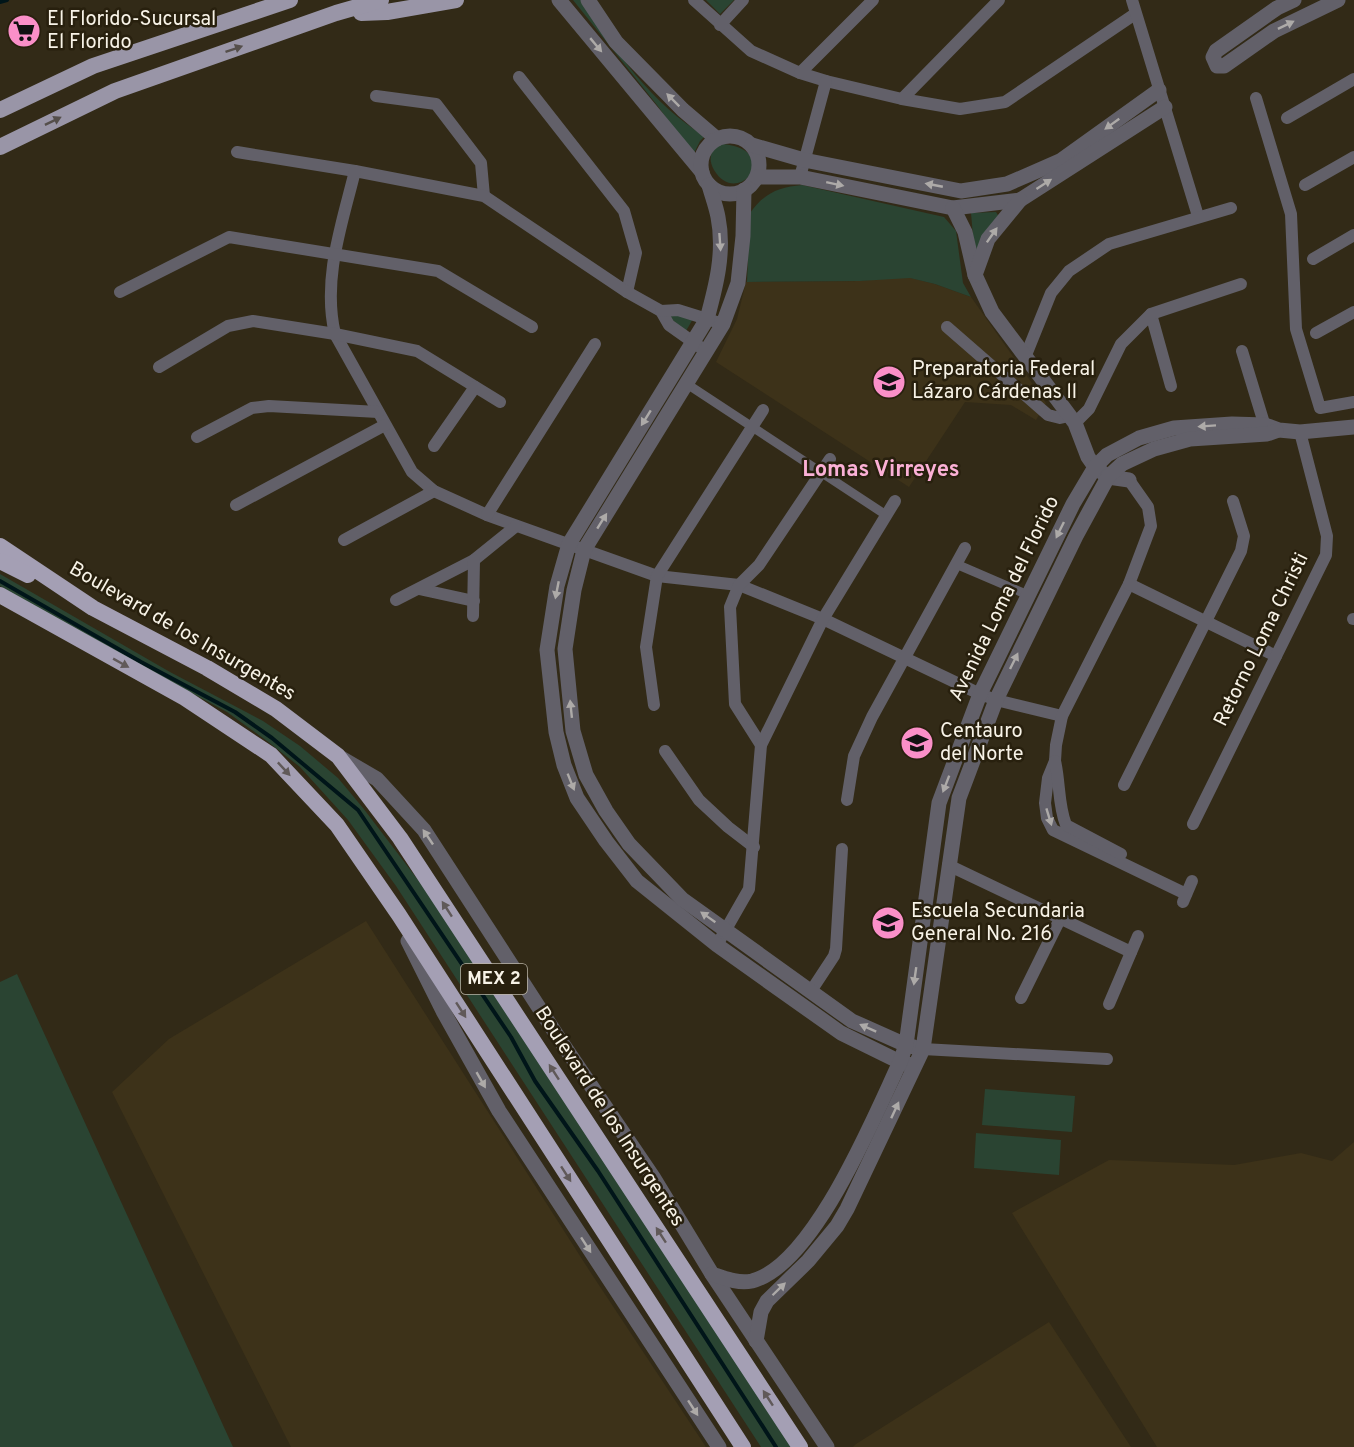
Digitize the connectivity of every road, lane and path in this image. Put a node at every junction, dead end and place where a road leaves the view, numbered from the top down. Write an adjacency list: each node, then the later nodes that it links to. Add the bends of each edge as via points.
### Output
1 (290, 0): 25 (main road, via 93,66)
2 (381, 0): 13 (main road)
3 (456, 0): 13 (main road, via 387,12)
4 (559, 0): 36 (street, one-way to 36)
5 (588, 0): 27 (street, one-way to 5, via 616,42)
6 (694, 0): 15 (street)
7 (743, 0): 15 (street)
8 (873, 0): 16 (street)
9 (999, 0): 23 (street)
10 (1132, 0): 14 (street)
11 (1294, 0): 12 (street, one-way to 12, via 1216,51 1214,63 1224,66 1274,31)
12 (1338, 0)
13 (336, 14): 29 (main road, one-way to 13, via 115,91)
14 (1135, 14): 20 (street); 23 (street, via 1005,102 960,109)
15 (720, 25): 16 (street, via 751,51)
16 (800, 73): 19 (street)
17 (519, 77): 50 (street, via 624,211 636,253)
18 (1354, 79): 26 (street)
19 (826, 81): 23 (street); 32 (street)
20 (1159, 90): 24 (street); 32 (street, one-way to 32, via 1060,161 1007,184 961,191)
21 (376, 96): 39 (street, via 436,104 482,163)
22 (1256, 98): 70 (street, via 1291,214 1296,329 1320,408)
23 (902, 99)
24 (1165, 107): 40 (street, one-way to 24); 43 (street)
25 (0, 110)
26 (1287, 118)
27 (717, 140): 28 (street, via 735,136); 36 (street, via 705,150 701,165)
28 (752, 145): 32 (street); 34 (street, via 759,161)
29 (0, 147)
30 (237, 152): 33 (street)
31 (1354, 157): 37 (street)
32 (804, 160): 35 (street)
33 (354, 171): 39 (street); 45 (street)
34 (757, 177): 35 (street); 38 (street)
35 (800, 177): 41 (street, one-way to 41)
36 (706, 179): 38 (street, via 726,194); 54 (street, one-way to 54, via 718,218 721,253)
37 (1305, 185)
38 (744, 190): 55 (street, via 738,283)
39 (484, 196): 50 (street)
40 (1020, 200): 41 (street); 47 (street, one-way to 40, via 988,239)
41 (953, 208): 47 (street, via 965,232)
42 (1231, 208): 43 (street)
43 (1198, 216): 64 (street, via 1109,244 1070,271 1052,293)
44 (1354, 235): 46 (street)
45 (335, 253): 49 (street, via 229,237); 56 (street, via 438,271); 59 (street, via 329,289)
46 (1313, 259)
47 (975, 276): 64 (street, via 992,312)
48 (1241, 284): 53 (street)
49 (120, 292)
50 (627, 292): 51 (street)
51 (660, 310): 54 (street, via 678,310); 60 (street, via 669,325)
52 (1354, 312): 58 (street)
53 (1151, 314): 67 (street); 73 (street, via 1121,344 1089,409)
54 (706, 319): 55 (street); 60 (street)
55 (723, 324): 63 (street)
56 (532, 327)
57 (947, 327): 73 (street, via 1048,415)
58 (1316, 333)
59 (335, 334): 65 (street, via 252,321 228,326); 68 (street, via 417,351); 72 (street)
60 (692, 342): 63 (street); 97 (street, one-way to 97)
61 (595, 344): 93 (street)
62 (1242, 351): 77 (street)
63 (707, 352): 66 (street)
64 (1026, 355): 73 (street)
65 (159, 367)
66 (687, 384): 75 (street); 100 (street, one-way to 66)
67 (1171, 386)
68 (475, 387): 69 (street); 81 (street)
69 (500, 402)
70 (1354, 402)
71 (763, 410): 75 (street)
72 (378, 412): 74 (street); 79 (street, via 252,408)
73 (1072, 419): 80 (street)
74 (385, 425): 89 (street, via 412,472); 92 (street)
75 (752, 427): 86 (street); 103 (street)
76 (1354, 427): 78 (street, Avenida Loma del Florido)
77 (1270, 430): 78 (street, Avenida Loma del Florido); 82 (street, Avenida Loma del Florido, one-way to 82, via 1232,424 1174,428 1139,438); 84 (street, Avenida Loma del Florido, via 1190,439 1154,449)
78 (1300, 432): 116 (street, Retorno Loma Christi, via 1327,536 1326,555)
79 (197, 437)
80 (1084, 442): 82 (street); 85 (street)
81 (434, 446)
82 (1107, 455): 84 (street); 85 (street, Avenida Loma del Florido)
83 (831, 459): 86 (street)
84 (1122, 464): 87 (street, Avenida Loma del Florido); 88 (street)
85 (1095, 467): 87 (street); 108 (street, Avenida Loma del Florido, one-way to 108)
86 (821, 474): 94 (street); 105 (street, via 759,565)
87 (1108, 477): 88 (street); 119 (street, Avenida Loma del Florido, one-way to 87)
88 (1129, 480): 104 (street, via 1148,507 1151,526)
89 (434, 491): 93 (street); 96 (street)
90 (895, 501): 94 (street)
91 (1233, 501): 114 (street, via 1244,536 1241,550)
92 (236, 505)
93 (487, 515): 95 (street)
94 (886, 515): 113 (street)
95 (516, 526): 97 (street); 101 (street)
96 (344, 540)
97 (568, 544): 100 (street); 136 (street, one-way to 136, via 547,650 556,732 564,765 577,798 637,882)
98 (965, 548): 102 (street)
99 (1, 550): 124 (highway, Boulevard de los Insurgentes / MEX 2, via 93,608 276,709)
100 (584, 550): 103 (street); 134 (street, one-way to 100, via 682,899 629,844 586,775 573,731 565,649)
101 (474, 560): 106 (street); 110 (street)
102 (956, 564): 108 (street); 117 (street)
103 (657, 576): 105 (street); 120 (street, via 646,646)
104 (1129, 584): 114 (street); 121 (street)
105 (739, 585): 113 (street); 122 (street, via 730,607 735,704)
106 (419, 589): 109 (street); 110 (street)
107 (0, 595): 115 (highway)
108 (1028, 595): 118 (street, Avenida Loma del Florido)
109 (396, 600)
110 (474, 601): 112 (street)
111 (0, 604): 115 (highway)
112 (473, 616)
113 (823, 619): 117 (street); 122 (street)
114 (1204, 621): 116 (street); 126 (street)
115 (69, 635): 132 (highway, MEX 2, one-way to 132, via 184,698 271,755 337,825)
116 (1276, 656): 128 (street, Retorno Loma Christi)
117 (905, 659): 118 (street); 127 (street, via 854,756)
118 (980, 694): 119 (street); 141 (street, Avenida Loma del Florido, one-way to 141, via 939,803)
119 (996, 700): 121 (street); 131 (street, Avenida Loma del Florido, via 959,798)
120 (654, 705)
121 (1062, 716): 125 (street)
122 (760, 745): 129 (street)
123 (665, 751): 129 (street, via 699,800)
124 (338, 756): 147 (street, one-way to 124, via 653,1177 424,830 377,779); 151 (highway, Boulevard de los Insurgentes / MEX 2, one-way to 124, via 400,838)
125 (1055, 761): 125 (street, one-way to 125, via 1045,803 1053,830 1187,891 1066,825)
126 (1124, 784)
127 (847, 801)
128 (1193, 824)
129 (754, 847): 134 (street, via 749,889)
130 (842, 849): 138 (street, via 836,949)
131 (948, 865): 133 (street); 142 (street, Avenida Loma del Florido)
132 (399, 915): 149 (street, one-way to 149, via 403,931 443,1011 499,1111); 150 (highway, MEX 2, one-way to 150)
133 (1060, 920): 137 (street); 139 (street)
134 (727, 931): 136 (street); 138 (street)
135 (1138, 936): 137 (street)
136 (717, 945): 144 (street, via 841,1033)
137 (1131, 952): 140 (street)
138 (811, 991): 141 (street, one-way to 138, via 852,1021)
139 (1021, 998)
140 (1109, 1004)
141 (906, 1045): 142 (street); 144 (street, Avenida Loma del Florido)
142 (923, 1049): 143 (street); 144 (street, Avenida Loma del Florido)
143 (1107, 1059)
144 (908, 1064): 145 (street, Avenida Loma del Florido); 146 (street, Avenida Loma del Florido, one-way to 144)
145 (869, 1127): 146 (street); 147 (street, Avenida Loma del Florido, via 826,1210 796,1250 767,1275 751,1281 731,1281)
146 (884, 1133): 148 (street, Avenida Loma del Florido, one-way to 146, via 767,1301 837,1226)
147 (712, 1274): 148 (street)
148 (756, 1341): 152 (street)
149 (719, 1447)
150 (743, 1447)
151 (800, 1447)
152 (827, 1447)

